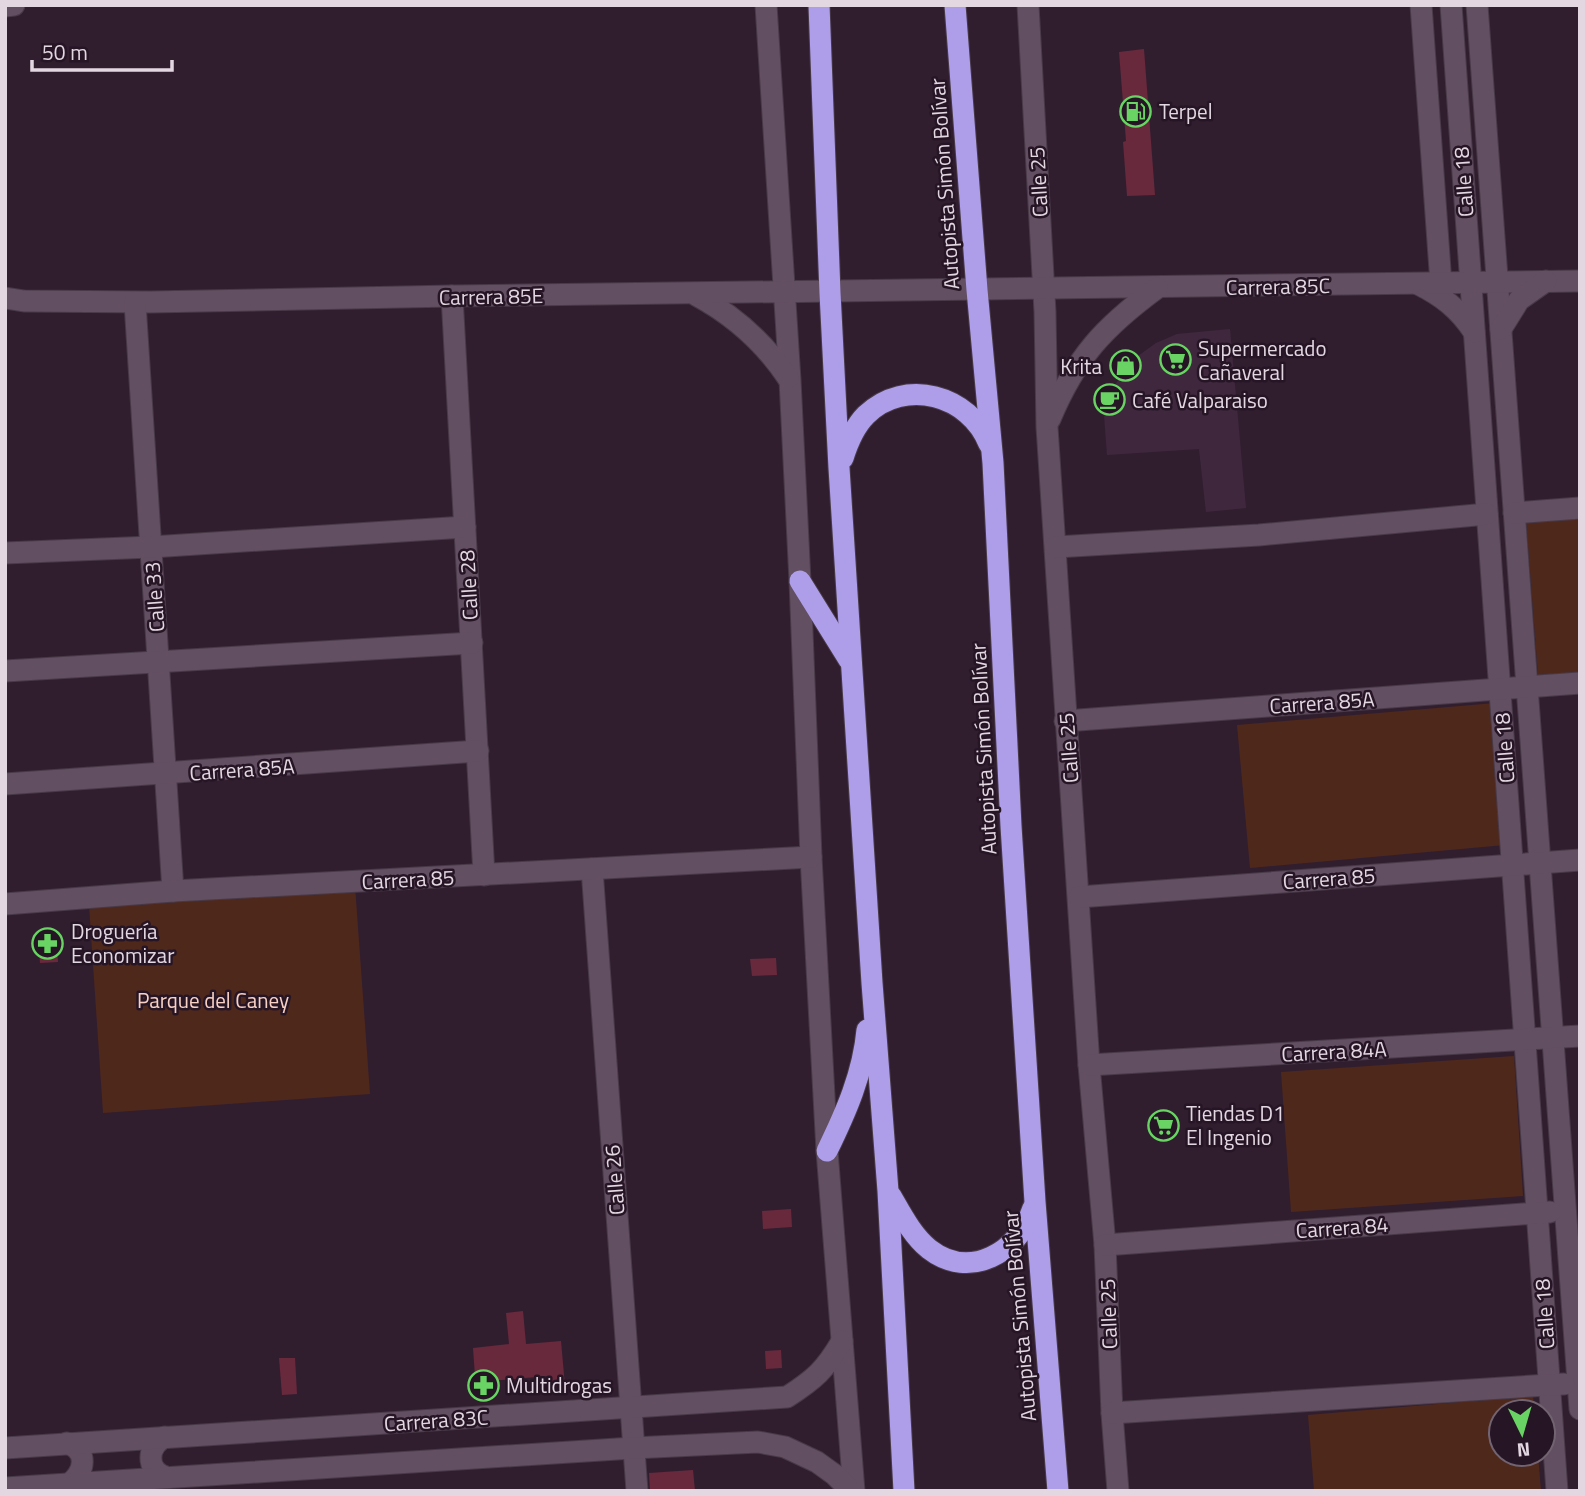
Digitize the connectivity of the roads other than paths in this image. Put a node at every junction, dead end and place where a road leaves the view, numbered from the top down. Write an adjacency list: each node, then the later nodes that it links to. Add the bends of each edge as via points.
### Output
1 (14, 5): 9 (street)
2 (766, 5): 20 (street)
3 (819, 5): 19 (highway)
4 (955, 5): 18 (highway, Autopista Simón Bolívar)
5 (1028, 5): 17 (street, Calle 25)
6 (1422, 5): 14 (street, Calle 18)
7 (1451, 5): 15 (street, Calle 18)
8 (1477, 5): 12 (street, Calle 18)
9 (5, 6)
10 (1546, 281): 11 (street, Carrera 85C); 12 (street, Carrera 85C); 25 (street, via 1519,300)
11 (1580, 281)
12 (1498, 283): 15 (street, Carrera 85C); 25 (street, Calle 18)
13 (1418, 284): 14 (street, Carrera 85C); 16 (street, Carrera 85C); 26 (street, via 1450,303)
14 (1441, 284): 15 (street, Carrera 85C)
15 (1470, 284): 26 (street, Calle 18)
16 (1157, 288): 17 (street, Carrera 85C); 28 (street, via 1121,315 1089,348 1064,386)
17 (1044, 289): 18 (street, Carrera 85C); 28 (street, Calle 25)
18 (976, 290): 19 (street, Carrera 85E); 29 (highway, Autopista Simón Bolívar)
19 (830, 292): 20 (street, Carrera 85E); 30 (highway)
20 (784, 293): 21 (street, Carrera 85E); 27 (street)
21 (694, 294): 22 (street, Carrera 85E); 27 (street, via 756,336)
22 (452, 296): 24 (street, Carrera 85E); 34 (street, Calle 28)
23 (5, 298): 24 (street, Carrera 85E)
24 (135, 303): 35 (street, Calle 33)
25 (1501, 329): 32 (street, Calle 18)
26 (1474, 331): 33 (street, Calle 18)
27 (790, 380): 38 (street)
28 (1047, 428): 36 (street, Calle 25)
29 (993, 463): 30 (highway, via 982,429 966,411 946,399 910,394 867,414 851,435); 66 (highway, Autopista Simón Bolívar)
30 (839, 468): 41 (highway)
31 (1580, 508): 32 (street)
32 (1514, 513): 44 (street, Calle 18)
33 (1487, 514): 36 (street, via 1259,535); 45 (street, Calle 18)
34 (465, 527): 35 (street); 39 (street, Calle 28)
35 (151, 547): 37 (street); 40 (street, Calle 33)
36 (1056, 547): 46 (street, Calle 25)
37 (5, 553)
38 (800, 582): 41 (highway); 50 (street)
39 (472, 643): 40 (street); 47 (street, Calle 28)
40 (158, 661): 42 (street); 48 (street, Calle 33)
41 (850, 662): 59 (highway)
42 (5, 671)
43 (1580, 683): 44 (street, Carrera 85A)
44 (1527, 687): 45 (street, Carrera 85A); 52 (street, Calle 18)
45 (1499, 689): 46 (street, Carrera 85A); 53 (street, Calle 18)
46 (1065, 721): 57 (street, Calle 25)
47 (478, 751): 48 (street, Carrera 85A); 55 (street, Calle 28)
48 (166, 774): 49 (street, Carrera 85A); 56 (street, Calle 33)
49 (5, 784)
50 (811, 857): 54 (street, Carrera 85); 64 (street)
51 (1580, 860): 52 (street, Carrera 85)
52 (1540, 863): 53 (street, Carrera 85); 61 (street, Calle 18)
53 (1512, 864): 57 (street, Carrera 85); 62 (street, Calle 18)
54 (592, 869): 55 (street, Carrera 85); 73 (street, Calle 26)
55 (484, 875): 56 (street, Carrera 85)
56 (173, 891): 58 (street, Carrera 85)
57 (1079, 897): 63 (street, Calle 25)
58 (5, 904)
59 (872, 983): 64 (highway, via 856,1086); 65 (highway)
60 (1580, 1036): 61 (street, Carrera 84A)
61 (1553, 1038): 62 (street, Carrera 84A); 67 (street, Calle 18)
62 (1525, 1041): 63 (street, Carrera 84A); 68 (street, Calle 18)
63 (1089, 1065): 69 (street, Calle 25)
64 (827, 1151): 70 (street)
65 (888, 1191): 66 (highway, via 916,1236 940,1256 958,1262 979,1262 1008,1248 1022,1233); 85 (highway)
66 (1035, 1202): 86 (highway, Autopista Simón Bolívar)
67 (1572, 1210): 68 (street, Carrera 84); 71 (street, Calle 18)
68 (1537, 1213): 69 (street, Carrera 84); 72 (street, Calle 18)
69 (1105, 1245): 75 (street, Calle 25)
70 (842, 1341): 73 (street, Carrera 83C, via 827,1367 787,1397); 84 (street)
71 (1579, 1383): 72 (street); 74 (street, Calle 18)
72 (1549, 1385): 75 (street); 88 (street, Calle 18)
73 (631, 1407): 76 (street, Carrera 83C); 79 (street, Calle 26)
74 (1580, 1409)
75 (1112, 1413): 87 (street, Calle 25)
76 (165, 1437): 77 (street, Carrera 83C); 80 (street, via 154,1445 150,1458 155,1470)
77 (67, 1443): 78 (street, Carrera 83C); 81 (street, via 76,1448 83,1462 78,1477)
78 (5, 1448)
79 (634, 1448): 80 (street, Carrera 83C); 83 (street, Calle 26); 84 (street, Carrera 83C, via 758,1442 785,1447 817,1462)
80 (166, 1477): 81 (street, Carrera 83C)
81 (69, 1484): 82 (street, Carrera 83C)
82 (5, 1488)
83 (637, 1491)
84 (853, 1491)
85 (904, 1491)
86 (1058, 1491)
87 (1118, 1491)
88 (1557, 1491)

